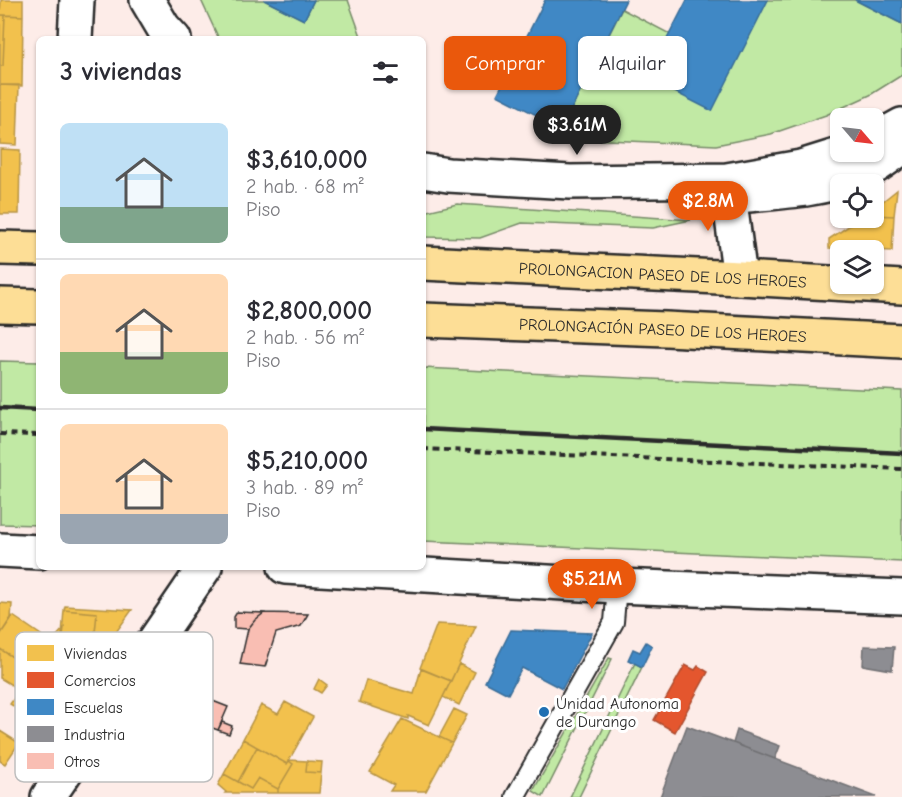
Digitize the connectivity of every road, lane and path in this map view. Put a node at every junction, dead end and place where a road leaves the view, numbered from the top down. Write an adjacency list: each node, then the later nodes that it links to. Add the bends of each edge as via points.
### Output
1 (77, 0): 3 (street)
2 (147, 0): 4 (street)
3 (75, 36)
4 (171, 36)
5 (902, 125): 6 (street)
6 (884, 135)
7 (902, 151): 10 (street, via 875,170 820,190)
8 (830, 158): 10 (street)
9 (426, 171): 10 (street)
10 (728, 190): 14 (street)
11 (0, 248): 12 (main road)
12 (36, 249)
13 (426, 263): 14 (main road, PROLONGACION PASEO DE LOS HEROES)
14 (740, 278): 15 (main road, PROLONGACION PASEO DE LOS HEROES)
15 (902, 287)
16 (0, 305): 17 (main road)
17 (36, 306)
18 (426, 320): 19 (main road, PROLONGACIÓN PASEO DE LOS HEROES)
19 (902, 341)
20 (0, 434): 21 (path)
21 (36, 435)
22 (426, 449): 23 (path)
23 (902, 469)
24 (0, 550): 25 (street)
25 (36, 552)
26 (203, 570): 30 (street)
27 (337, 570): 28 (street)
28 (617, 586): 29 (street); 33 (lane, via 614,622)
29 (902, 597)
30 (161, 632)
31 (58, 782): 32 (street)
32 (48, 797)
33 (515, 797)

